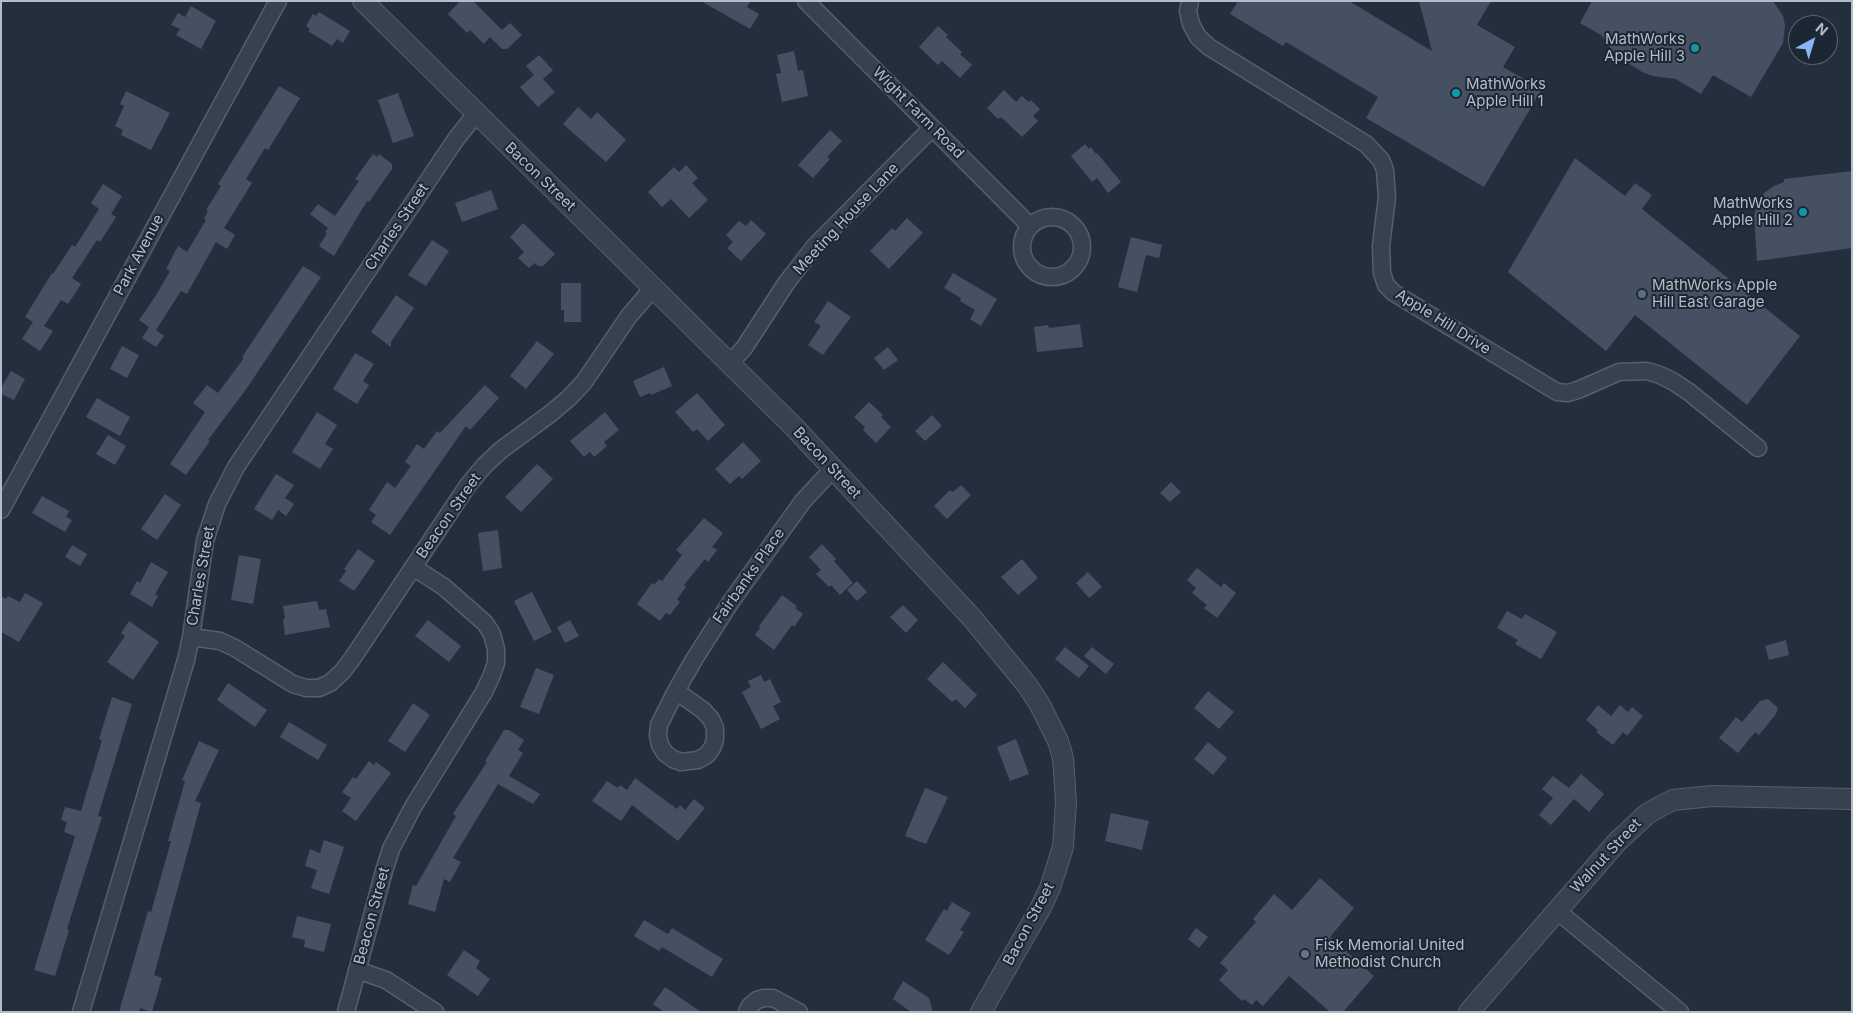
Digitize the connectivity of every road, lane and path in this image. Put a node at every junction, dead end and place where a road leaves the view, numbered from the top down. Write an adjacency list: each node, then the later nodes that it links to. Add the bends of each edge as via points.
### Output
1 (278, 1): 12 (street, Park Avenue)
2 (363, 1): 5 (street, Bacon Street)
3 (806, 1): 6 (street, Wight Farm Road)
4 (1190, 1): 10 (street, Apple Hill Drive, via 1190,24 1209,47 1366,144 1381,160 1387,197 1381,246 1382,273 1386,285 1394,293 1557,392 1578,390 1619,372 1646,371 1660,375 1689,392)
5 (476, 114): 8 (street, Bacon Street); 14 (street, Charles Street, via 456,138 226,484 205,542)
6 (932, 128): 7 (street, Wight Farm Road); 9 (street, Meeting House Lane, via 810,252)
7 (1030, 226)
8 (653, 288): 9 (street, Bacon Street); 13 (street, Beacon Street, via 628,316 584,382 569,398 501,450 479,472)
9 (730, 363): 11 (street, Bacon Street)
10 (1758, 448)
11 (833, 469): 15 (street, Fairbanks Place, via 803,501 756,565); 24 (street, Bacon Street, via 992,641 1040,704 1058,741 1066,802 1063,847 1040,909)
12 (2, 505)
13 (413, 567): 14 (street, via 342,672 318,688 293,684 235,648); 18 (street, Beacon Street, via 485,623 492,634 496,662 484,692 413,807 392,849)
14 (191, 637): 19 (street, Charles Street)
15 (676, 691)
16 (1852, 798): 17 (street, Walnut Street, via 1712,796 1673,800 1647,814 1630,829)
17 (1556, 910): 25 (street, Walnut Street); 26 (street)
18 (357, 970): 20 (street, Beacon Street); 21 (street, via 386,980)
19 (81, 1012)
20 (346, 1012)
21 (435, 1012)
22 (747, 1012): 23 (street, via 757,1000 764,998 773,998)
23 (799, 1012)
24 (981, 1012)
25 (1469, 1012)
26 (1680, 1012)

